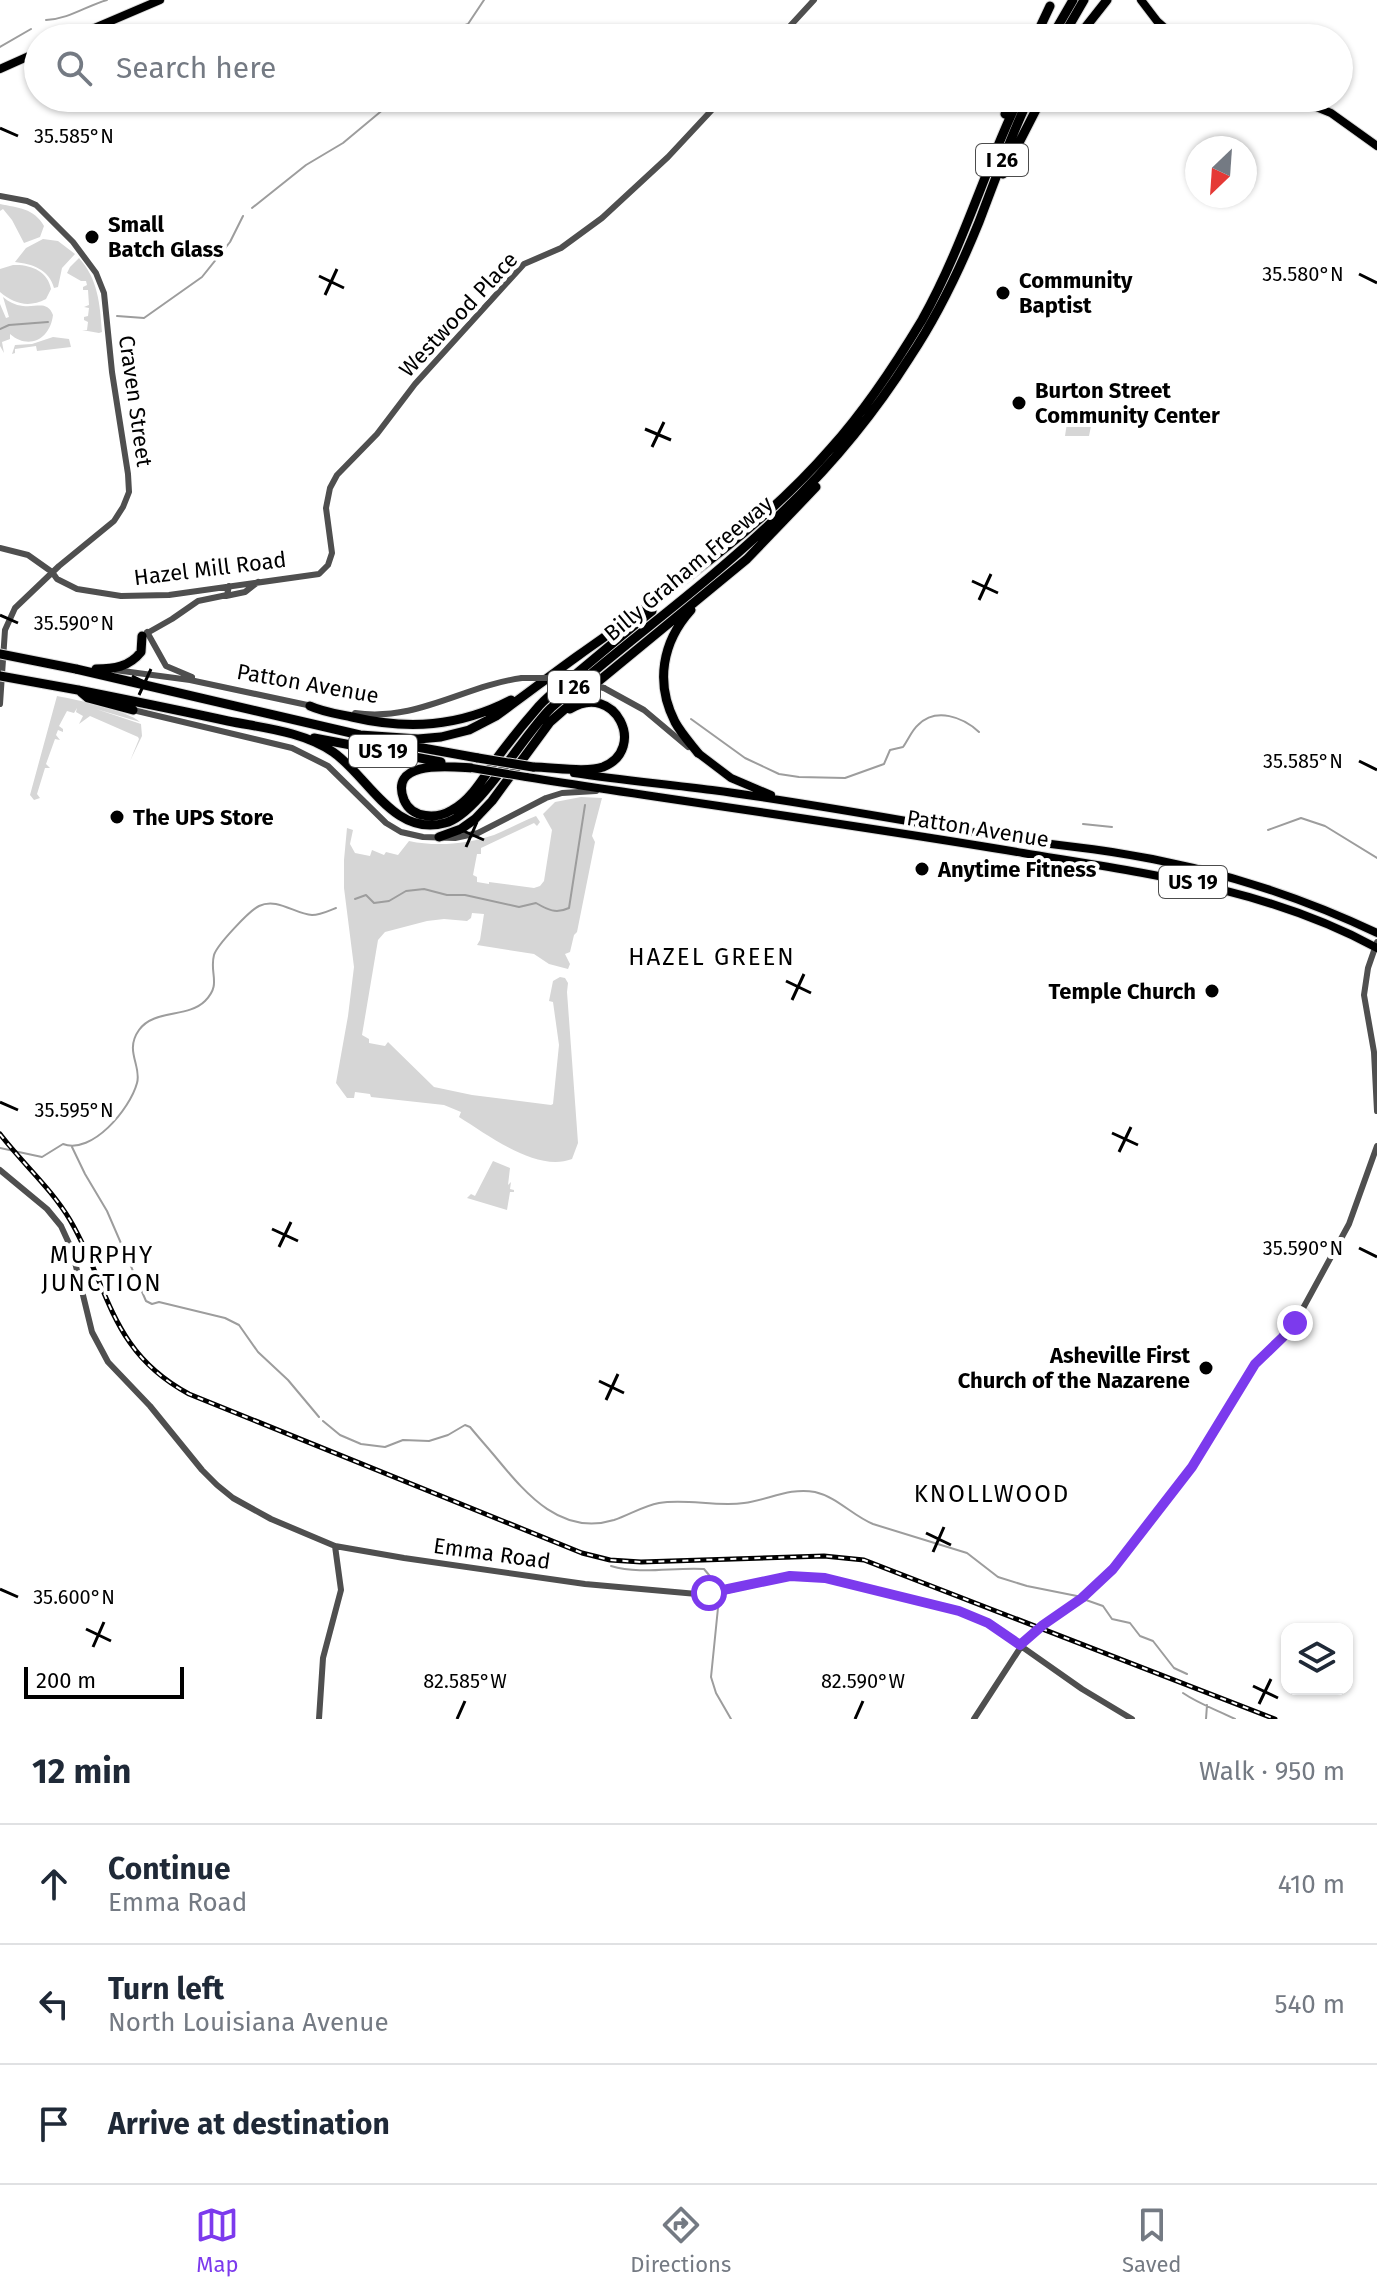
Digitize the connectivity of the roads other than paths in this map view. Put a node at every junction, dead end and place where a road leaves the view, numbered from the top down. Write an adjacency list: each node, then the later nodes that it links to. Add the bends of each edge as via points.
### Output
1 (160, 0): 8 (main road)
2 (814, 0): 9 (street)
3 (1073, 0): 11 (highway)
4 (1084, 0): 12 (highway)
5 (1107, 0): 13 (highway)
6 (1141, 0): 14 (main road)
7 (1051, 3): 10 (highway)
8 (104, 24)
9 (792, 24)
10 (1041, 24)
11 (1059, 24)
12 (1070, 24)
13 (1088, 24)
14 (1160, 24)
15 (24, 58): 16 (main road)
16 (0, 69)
17 (710, 112): 29 (street, Westwood Place, via 602,218 561,248 524,264 337,475 326,508 332,553)
18 (1006, 112): 25 (highway)
19 (1013, 112): 25 (highway, Billy Graham Freeway / I 26)
20 (1023, 112): 26 (highway, Billy Graham Freeway / I 26)
21 (1035, 112): 26 (highway)
22 (1329, 112): 23 (main road)
23 (1377, 146)
24 (0, 196): 30 (street, Craven Street, via 27,201 43,211 92,266 106,306 129,492 114,521)
25 (973, 212): 34 (highway, Billy Graham Freeway / I 26, via 923,318 856,418 768,512)
26 (978, 223): 27 (highway, Billy Graham Freeway / I 26, via 928,327)
27 (851, 440): 33 (highway, via 809,495); 50 (highway, Billy Graham Freeway / I 26, via 773,522 551,708 475,803 452,821 430,825 401,817 334,753)
28 (1, 548): 30 (street, via 28,555)
29 (328, 565): 31 (street, Hazel Mill Road, via 319,574)
30 (52, 572): 32 (street, Hazel Mill Road, via 77,589 121,596); 46 (street, via 7,623)
31 (259, 581): 32 (street, Hazel Mill Road); 35 (street, via 245,592)
32 (229, 586): 35 (street)
33 (713, 586): 49 (highway); 52 (highway, via 679,624 663,664 673,717)
34 (667, 594): 45 (highway, Billy Graham Freeway / I 26); 54 (highway, via 542,702 460,805 442,815 425,815 404,801 403,783 417,769)
35 (226, 596): 36 (street, via 198,601)
36 (167, 622): 37 (street); 38 (street)
37 (145, 634): 38 (street); 41 (highway, via 137,657)
38 (154, 645): 43 (street, via 166,666)
39 (0, 654): 40 (highway, Billy Graham Freeway / I 26, bridge)
40 (76, 669): 41 (highway); 51 (highway, Billy Graham Freeway / I 26)
41 (114, 669): 43 (street, Patton Avenue)
42 (0, 676): 44 (highway, Billy Graham Freeway / I 26, bridge)
43 (202, 682): 47 (street, Patton Avenue)
44 (78, 690): 48 (highway, via 88,698); 50 (highway, Billy Graham Freeway / I 26)
45 (525, 695): 47 (highway, via 467,718 417,726); 51 (highway, Billy Graham Freeway / I 26, via 483,724 455,734 418,739)
46 (0, 704)
47 (310, 706): 52 (street, Patton Avenue, bridge, via 393,715 489,685 560,678 604,688 644,710)
48 (133, 710): 57 (street, Patton Avenue, via 303,753 328,766 394,828)
49 (546, 729): 53 (highway, via 574,706 592,702 617,715 625,737 618,755 601,767); 57 (highway, via 475,819)
50 (295, 734): 54 (highway, Patton Avenue / US 19)
51 (360, 735): 53 (highway, Patton Avenue / US 19, bridge)
52 (698, 753): 56 (main road, Patton Avenue, via 731,778)
53 (533, 767): 56 (main road, Patton Avenue / US 19)
54 (472, 768): 55 (main road, Patton Avenue / US 19, bridge)
55 (610, 791): 57 (street, Patton Avenue, via 562,793 478,833); 59 (main road, Patton Avenue / US 19, via 1183,879 1259,899)
56 (791, 802): 58 (main road, Patton Avenue / US 19, via 1184,866 1289,895)
57 (439, 837)
58 (1377, 933)
59 (1376, 946): 60 (street, via 1364,995)
60 (1377, 1111)
61 (1377, 1146): 64 (street, via 1349,1224 1300,1313 1247,1375 1179,1485 1102,1580)
62 (0, 1170): 63 (street, Emma Road, via 61,1226 102,1353 202,1470 248,1506)
63 (335, 1546): 64 (street, Emma Road, via 677,1594 726,1591 790,1576 825,1578 959,1611); 65 (street, via 341,1590 323,1658)
64 (1020, 1645): 66 (street); 67 (street, Emma Road)
65 (319, 1719)
66 (974, 1719)
67 (1132, 1719)

